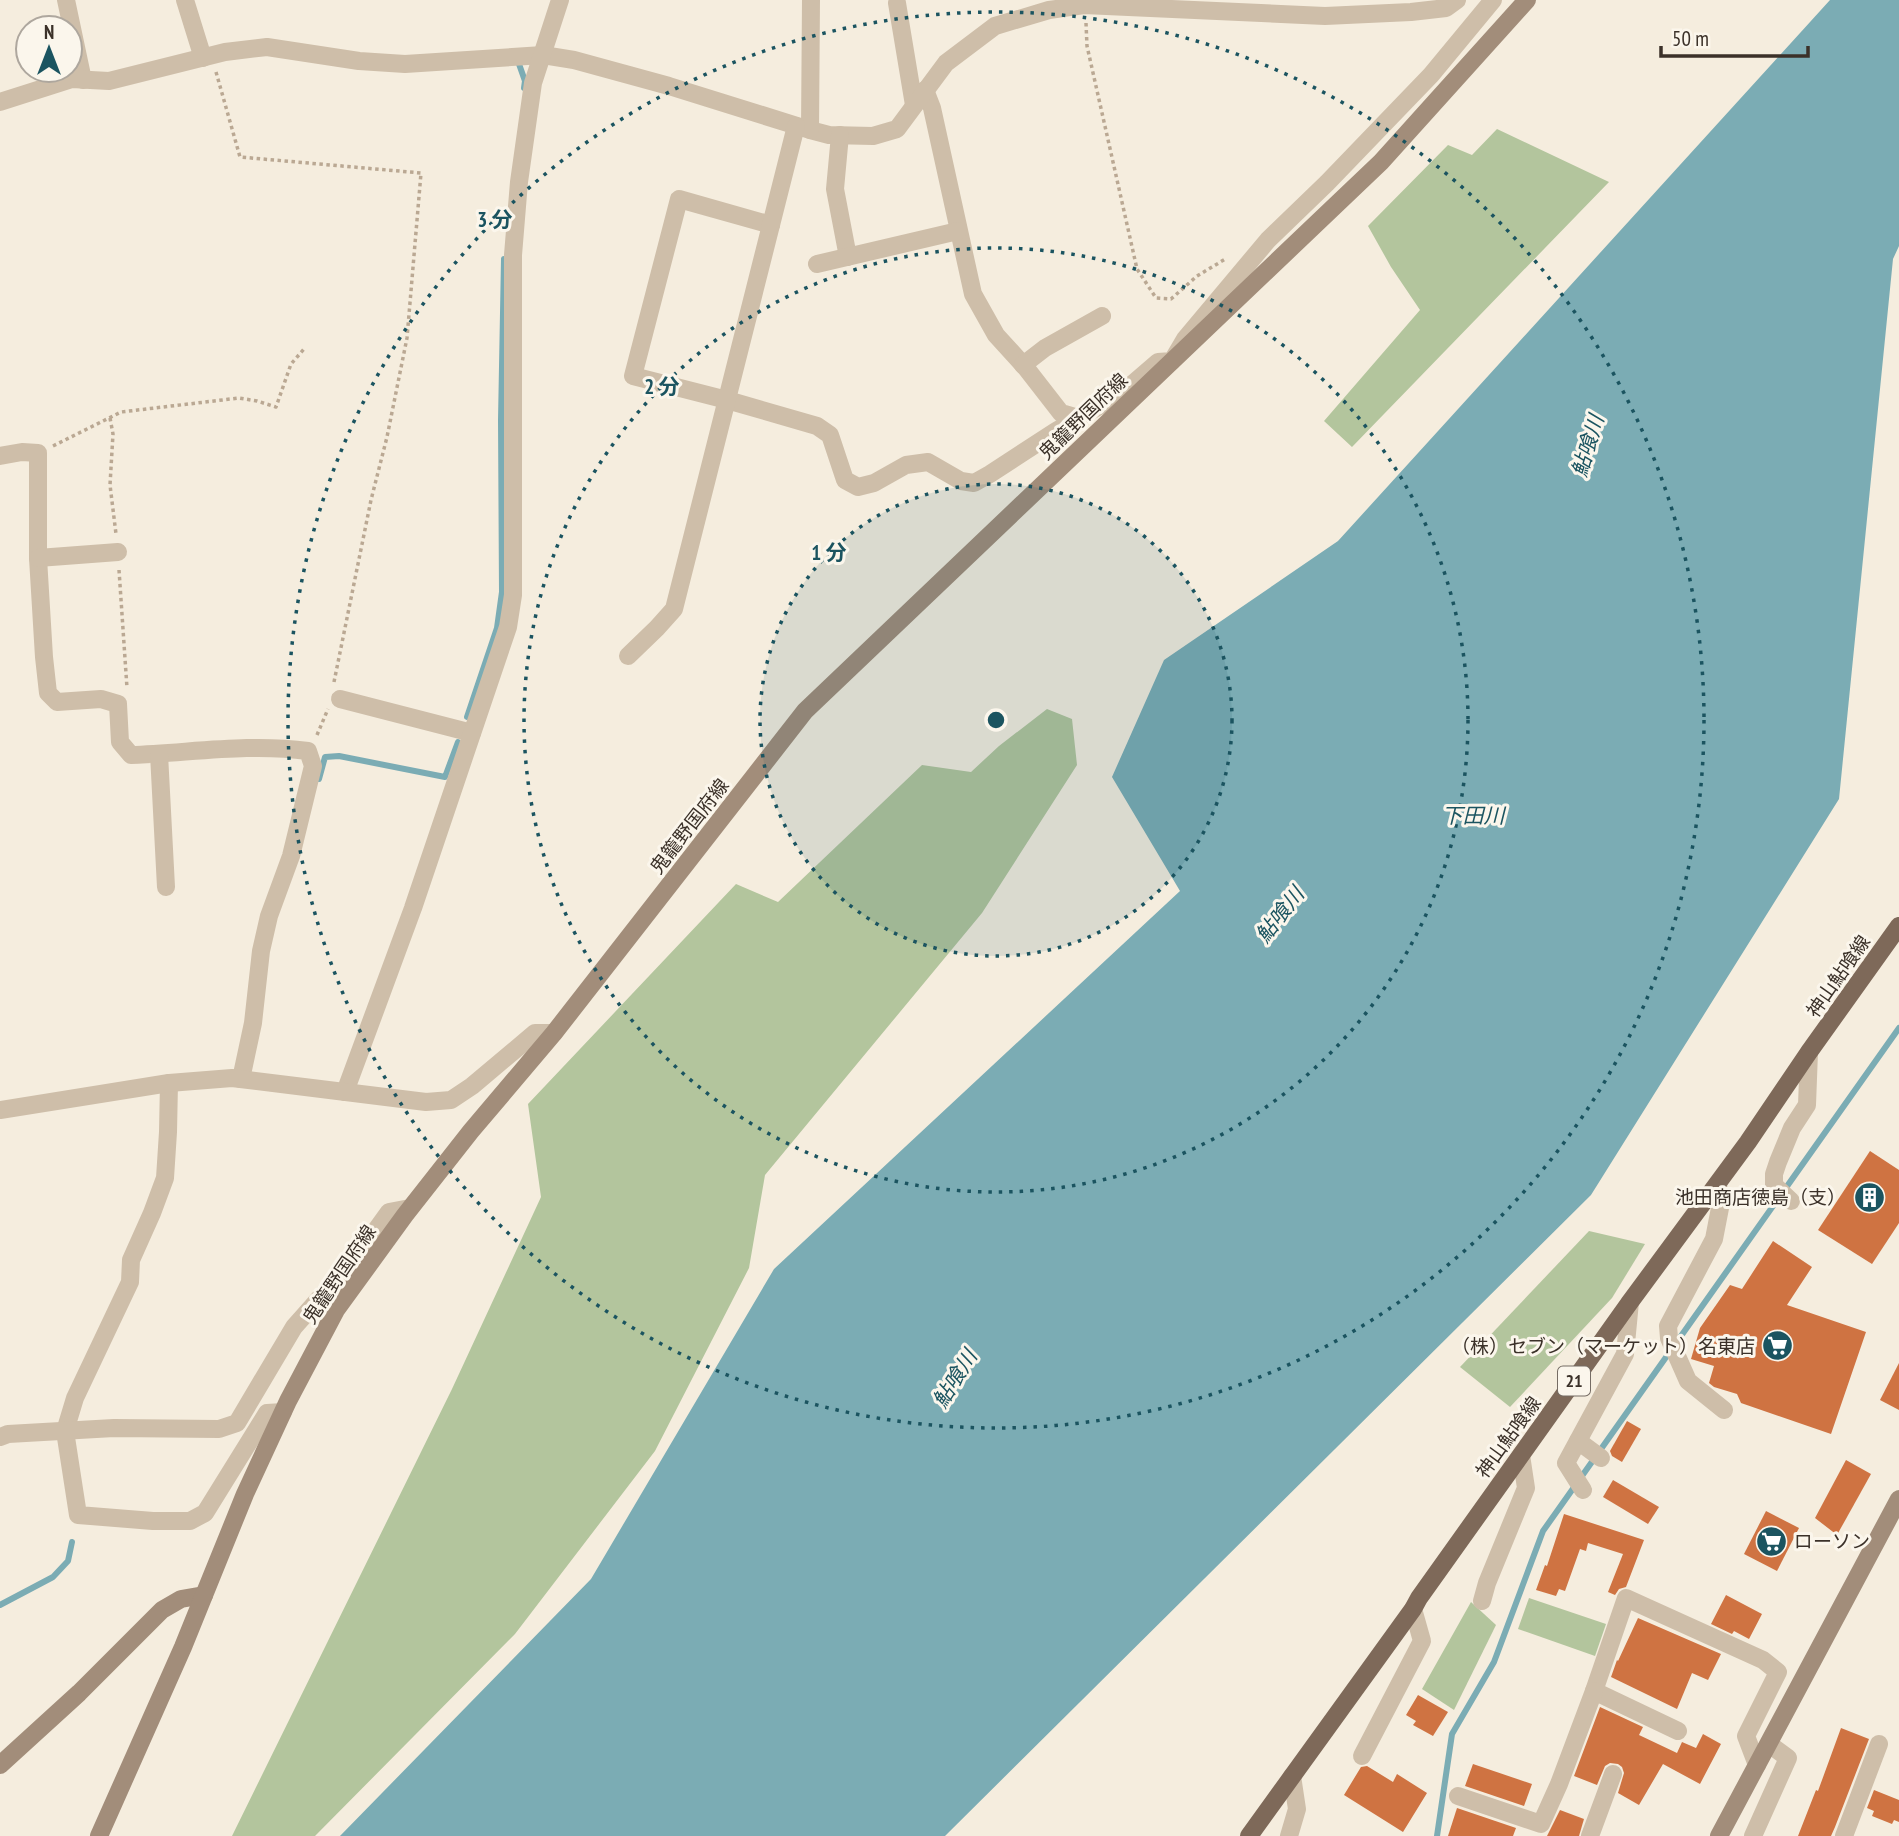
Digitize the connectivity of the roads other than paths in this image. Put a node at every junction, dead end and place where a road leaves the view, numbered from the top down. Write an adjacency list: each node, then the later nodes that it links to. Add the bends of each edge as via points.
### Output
1 (185, 0): 10 (street)
2 (560, 0): 9 (street)
3 (811, 0): 16 (street)
4 (1493, 0): 23 (street, via 1431,75 1268,240)
5 (1527, 0): 23 (main road, 鬼籠野国府線, via 1381,162)
6 (1452, 1): 7 (street, via 1446,8 1325,16)
7 (1084, 2): 13 (street, via 995,26 946,62)
8 (897, 3): 15 (street)
9 (543, 55): 10 (street, via 405,64 267,47); 16 (street, via 669,86); 32 (street, via 533,83 513,255 513,595 508,627)
10 (207, 57): 11 (street, via 109,81)
11 (84, 80)
12 (56, 84): 14 (street)
13 (925, 90): 15 (street); 19 (street)
14 (0, 102)
15 (914, 105): 17 (street, via 897,129 873,136)
16 (803, 128): 17 (street); 18 (street)
17 (840, 135): 20 (street, via 835,189)
18 (771, 225): 25 (street); 25 (street, via 679,199 633,376)
19 (958, 231): 20 (street); 24 (street, via 973,294 996,335)
20 (848, 257): 21 (street)
21 (817, 264)
22 (1102, 316): 24 (street)
23 (1172, 361): 26 (street, via 1158,362 1122,393); 36 (main road, 鬼籠野国府線, via 805,710)
24 (1023, 365): 26 (street, via 1061,413)
25 (727, 400): 26 (street, via 817,426 830,435 845,480 858,487 905,465 928,462 961,481 974,483); 30 (street, via 674,608)
26 (1078, 418)
27 (0, 456): 29 (street, via 38,453)
28 (118, 552): 29 (street)
29 (38, 558): 33 (street, via 48,693 57,702 101,699 118,704 120,742 131,755)
30 (628, 656)
31 (333, 700): 32 (street)
32 (472, 733): 40 (street)
33 (159, 754): 34 (street); 38 (street, via 218,748 290,749 308,751 313,765 290,856 268,916)
34 (166, 887)
35 (1899, 926): 37 (main road, 神山鮎喰線 / 21)
36 (554, 1033): 40 (street, via 535,1033 451,1100 426,1102); 44 (main road, 鬼籠野国府線)
37 (1809, 1052): 42 (main road, 神山鮎喰線 / 21); 43 (street, via 1807,1105 1774,1174 1774,1185)
38 (241, 1079): 39 (street); 40 (street)
39 (169, 1083): 41 (street); 48 (street, via 164,1178 131,1261 130,1282 75,1398)
40 (345, 1092)
41 (0, 1110)
42 (1718, 1183): 45 (main road, 神山鮎喰線 / 21); 46 (street, via 1720,1208 1714,1238 1668,1326 1688,1381)
43 (1791, 1201)
44 (410, 1208): 47 (main road, 鬼籠野国府線, via 336,1310); 48 (street, via 388,1212 358,1255 294,1326 237,1423 219,1429)
45 (1630, 1302): 50 (street, via 1625,1354); 51 (main road, 神山鮎喰線 / 21)
46 (1724, 1410)
47 (283, 1412): 48 (street, via 267,1413 205,1513 190,1521 78,1515); 55 (main road, 鬼籠野国府線)
48 (65, 1431): 49 (street)
49 (0, 1437)
50 (1578, 1441): 52 (street); 53 (street, via 1566,1463)
51 (1521, 1455): 56 (street, via 1526,1488); 57 (main road, 神山鮎喰線 / 21)
52 (1601, 1458)
53 (1583, 1490)
54 (1899, 1499): 60 (main road)
55 (204, 1595): 63 (main road, via 181,1599 162,1611); 70 (main road, 鬼籠野国府線)
56 (1482, 1601)
57 (1413, 1609): 62 (street, via 1422,1641); 66 (main road, 神山鮎喰線 / 21)
58 (1594, 1691): 59 (street); 64 (street, via 1626,1598 1717,1638 1778,1672 1746,1736); 69 (street)
59 (1678, 1731)
60 (1769, 1744): 64 (main road); 76 (street, via 1788,1758)
61 (1879, 1744): 77 (street)
62 (1362, 1756)
63 (0, 1765)
64 (1757, 1765): 75 (main road)
65 (1613, 1774): 74 (street)
66 (1292, 1776): 68 (main road, 神山鮎喰線 / 21); 73 (street, via 1297,1809)
67 (1458, 1796): 69 (street)
68 (1264, 1815): 71 (main road, 神山鮎喰線 / 21); 72 (street)
69 (1540, 1830)
70 (99, 1836)
71 (1249, 1836)
72 (1264, 1836)
73 (1289, 1836)
74 (1590, 1836)
75 (1719, 1836)
76 (1753, 1836)
77 (1844, 1836)

